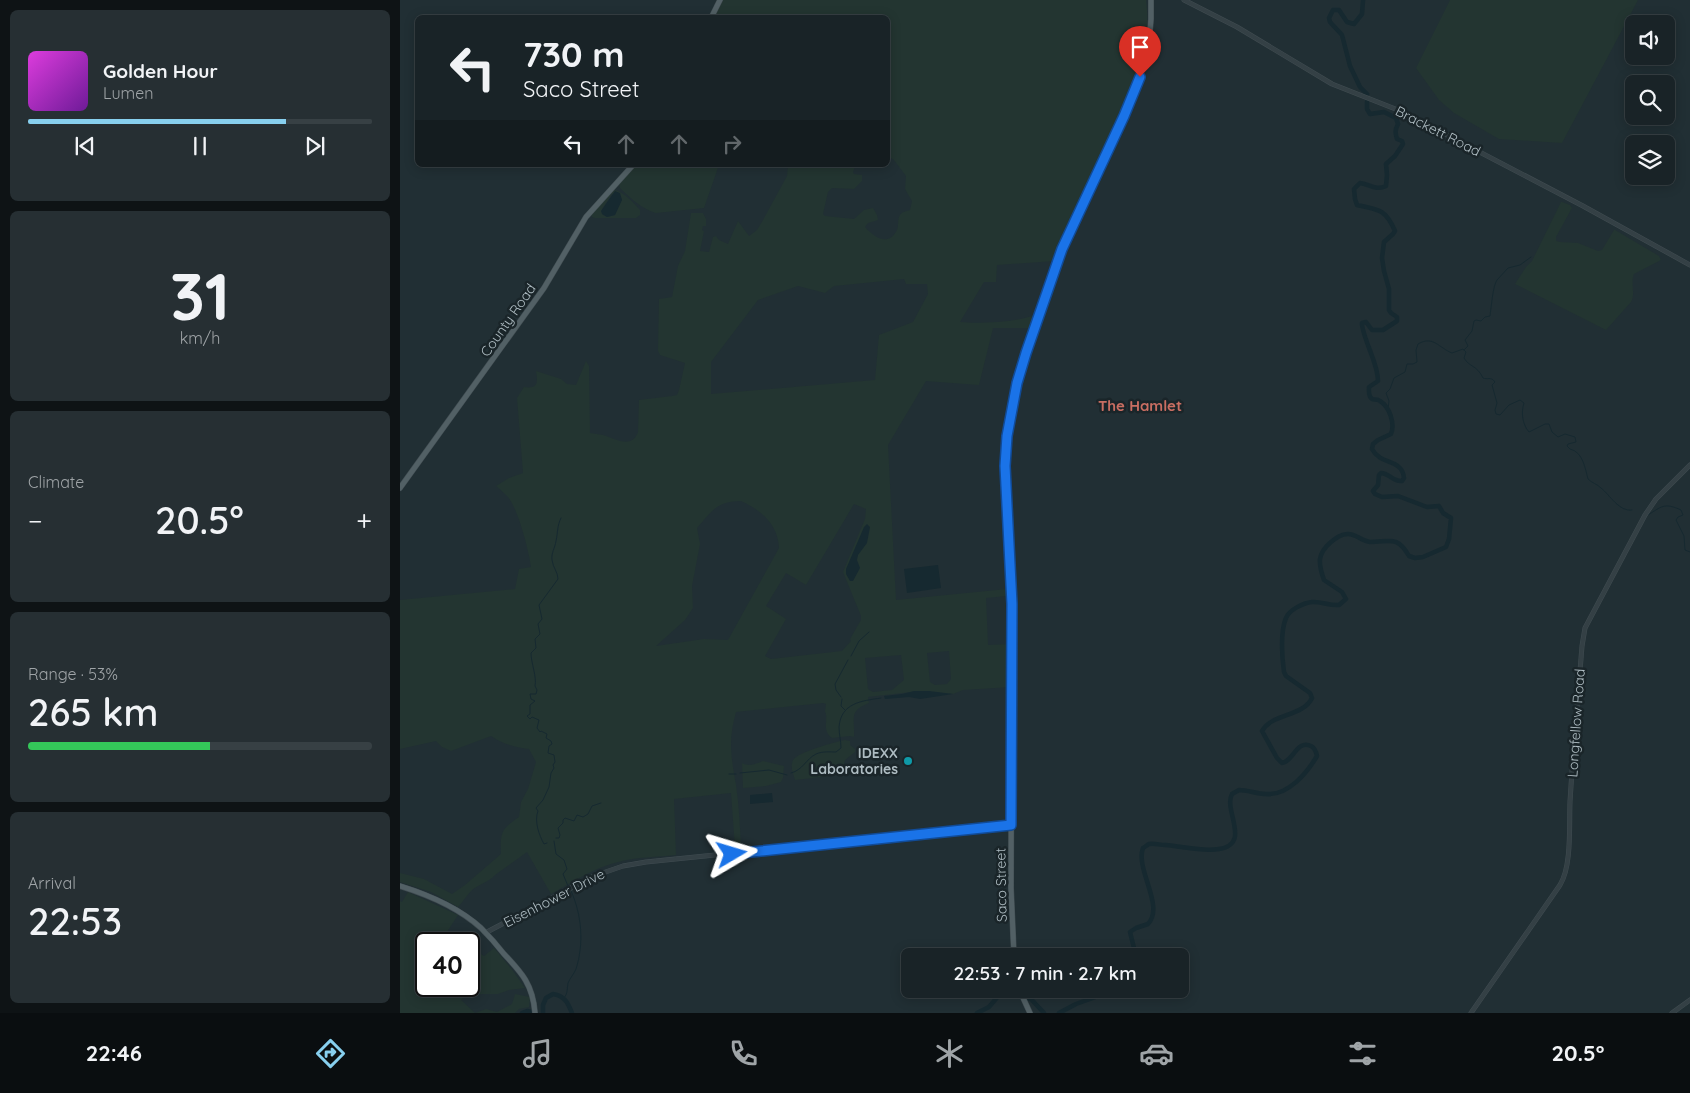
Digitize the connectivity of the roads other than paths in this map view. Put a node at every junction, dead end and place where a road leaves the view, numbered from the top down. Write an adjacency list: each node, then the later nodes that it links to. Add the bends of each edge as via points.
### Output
1 (720, 0): 4 (main road)
2 (1151, 0): 9 (main road, Saco Street, via 1149,43 1138,83 1062,249 1017,383 1007,436 1005,466 1012,604)
3 (1184, 0): 6 (street, Brackett Road, via 1337,86 1403,112)
4 (712, 15)
5 (631, 167): 8 (main road, County Road, via 586,217 541,292)
6 (1690, 265)
7 (1690, 465): 17 (street, Longfellow Road, via 1648,509 1586,626 1566,873)
8 (400, 488)
9 (1011, 825): 11 (street, Eisenhower Drive, via 623,866 588,879); 12 (main road, Saco Street)
10 (400, 886): 11 (main road, via 444,903)
11 (485, 932): 15 (main road, via 525,978 531,989)
12 (1014, 948)
13 (1023, 998): 16 (main road)
14 (1690, 1000): 18 (street)
15 (535, 1012)
16 (1030, 1013)
17 (1471, 1013)
18 (1672, 1013)

